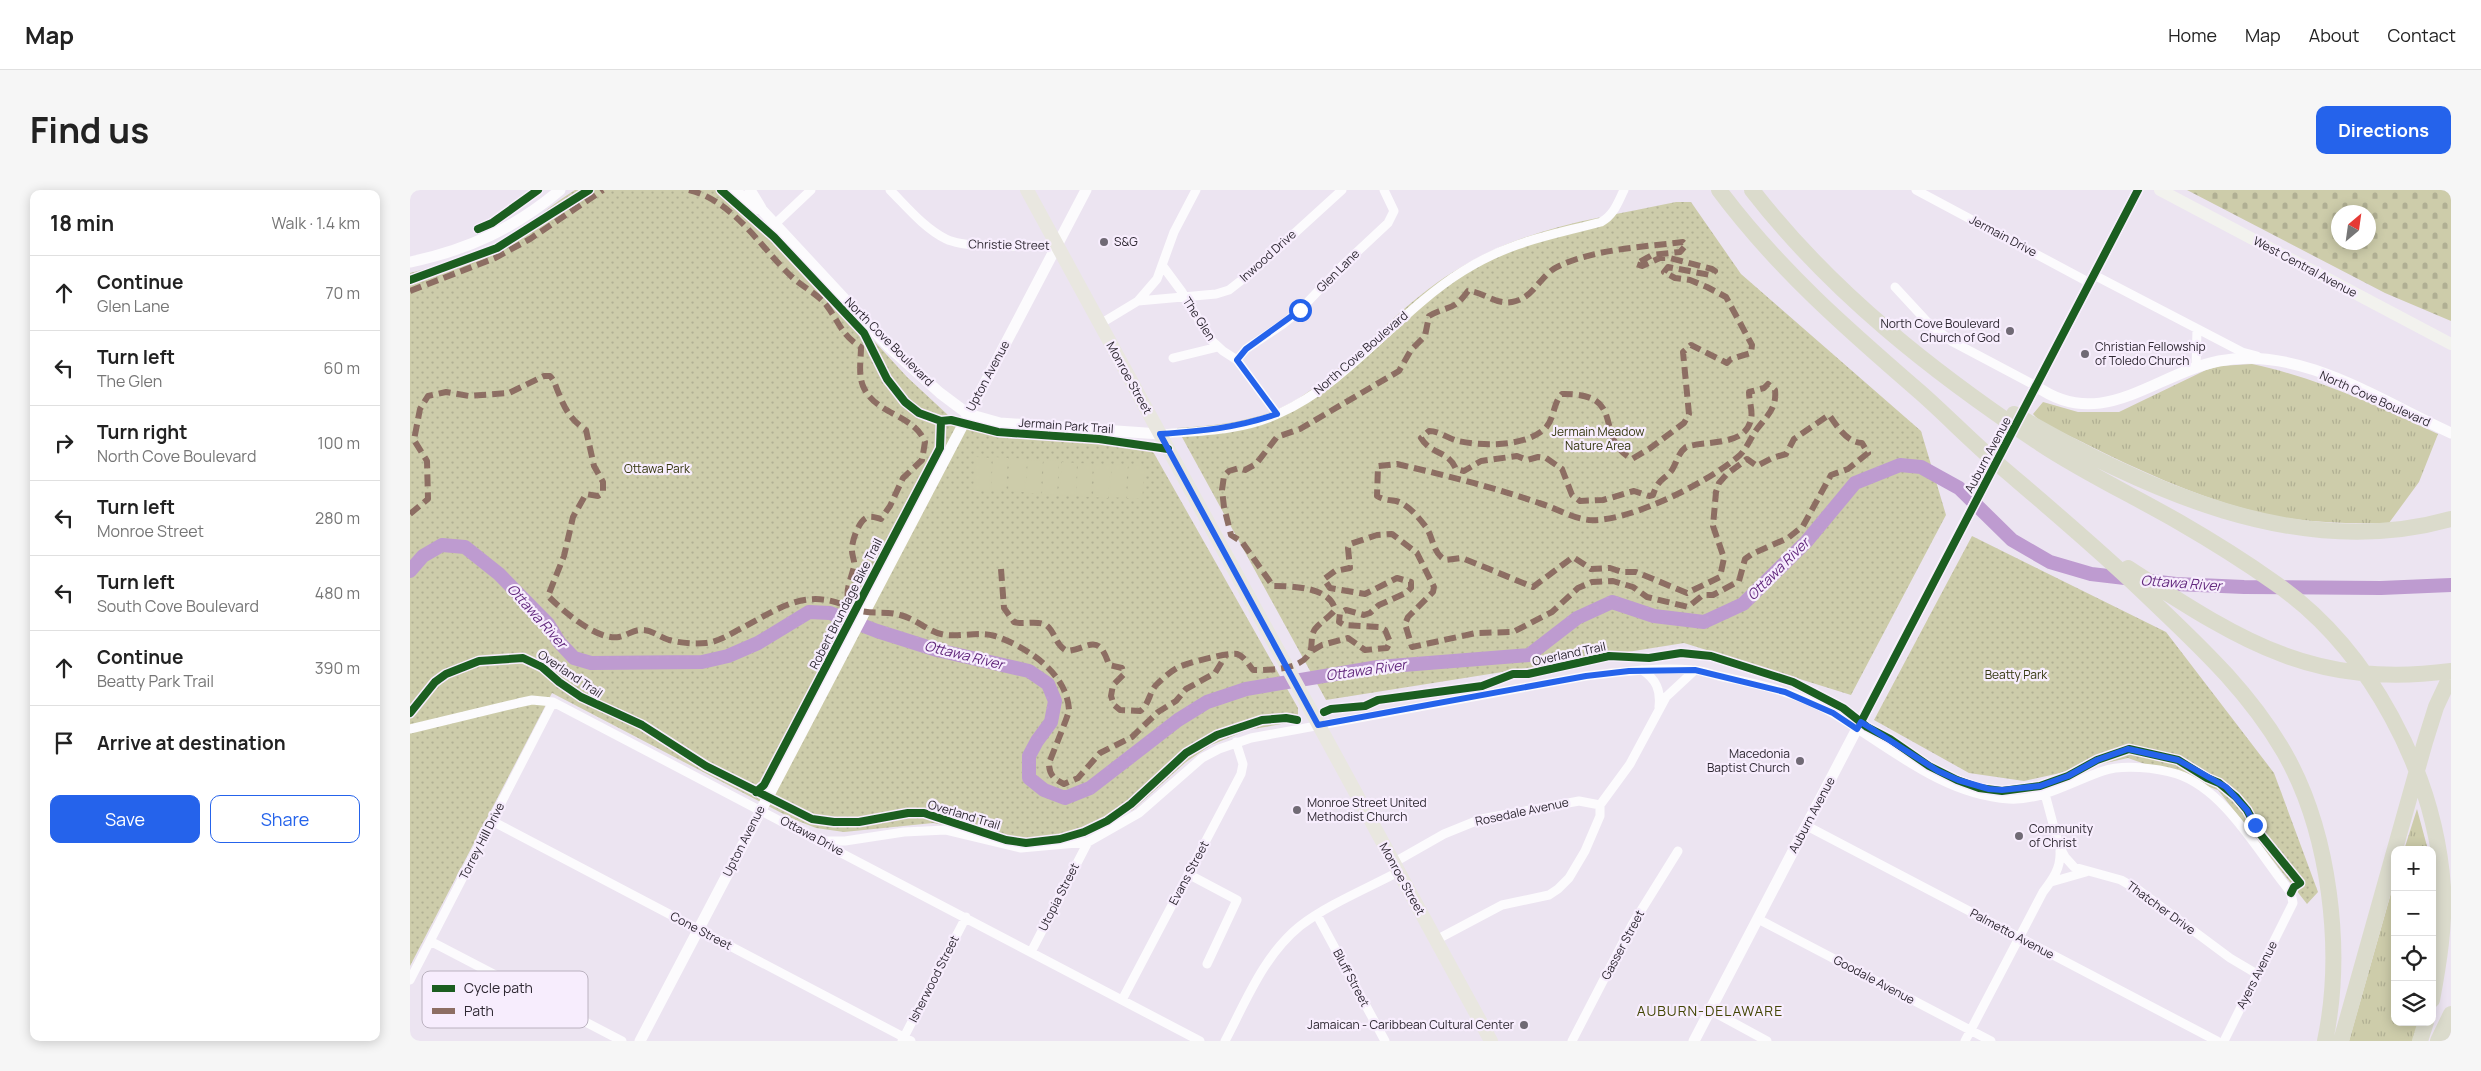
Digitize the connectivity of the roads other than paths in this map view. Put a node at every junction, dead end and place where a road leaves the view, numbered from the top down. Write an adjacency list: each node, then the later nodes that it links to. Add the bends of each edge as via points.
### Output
1 (560, 190): 20 (street, via 517,223 489,238 451,253)
2 (735, 190): 17 (street, North Cove Boulevard, via 755,208)
3 (750, 190): 17 (street, North Cove Boulevard)
4 (811, 190): 18 (street)
5 (890, 190): 19 (street, Christie Street, via 916,217 946,239 966,245)
6 (1027, 190): 19 (main road, Monroe Street)
7 (1086, 190): 19 (street, Upton Avenue)
8 (1196, 190): 21 (street, via 1174,232)
9 (1342, 190): 24 (street, Inwood Drive, via 1241,282 1216,294)
10 (1384, 190): 31 (street, Glen Lane, via 1394,211 1392,218 1300,310 1246,349)
11 (1624, 190): 37 (street, North Cove Boulevard, via 1614,210 1601,222 1505,248 1450,279 1306,400)
12 (1719, 190): 41 (highway, via 1777,260 1841,324)
13 (1752, 190): 33 (highway, via 1847,294)
14 (1916, 190): 22 (street, Jermain Drive)
15 (2138, 190): 22 (street, Auburn Avenue)
16 (2160, 190): 28 (main road, West Central Avenue)
17 (761, 209): 18 (street, North Cove Boulevard)
18 (775, 224): 36 (street, North Cove Boulevard, via 890,348)
19 (1057, 246): 26 (main road, Monroe Street); 36 (street, Upton Avenue)
20 (410, 262)
21 (1162, 265): 24 (street, The Glen); 25 (street, via 1156,279)
22 (2092, 279): 27 (street, Jermain Drive); 35 (street, Auburn Avenue)
23 (1895, 287): 35 (street, North Cove Boulevard, via 1932,327 1952,342)
24 (1184, 297): 25 (street, Inwood Drive); 29 (street, The Glen, via 1196,320)
25 (1138, 301): 26 (street, Inwood Drive)
26 (1100, 324): 39 (main road, Monroe Street)
27 (2197, 329): 32 (street, Jermain Drive, via 2242,352); 34 (street)
28 (2451, 344)
29 (1218, 347): 30 (street); 31 (street, The Glen)
30 (1173, 358)
31 (1237, 360): 37 (street, The Glen)
32 (2271, 360): 34 (street, North Cove Boulevard, via 2221,361); 38 (street, North Cove Boulevard, via 2305,368 2351,385)
33 (1934, 368): 40 (highway, via 2097,459 2197,502 2294,528 2337,532 2387,532); 76 (highway, via 2043,445 2222,548 2278,585 2318,620 2357,662 2381,697 2406,748 2426,800 2436,839 2443,925)
34 (2196, 368): 35 (street, North Cove Boulevard, via 2119,400 2096,405 2067,401)
35 (2036, 386): 49 (street, Auburn Avenue)
36 (968, 414): 39 (street, North Cove Boulevard, via 1000,423); 53 (street, Upton Avenue)
37 (1277, 414): 39 (street, North Cove Boulevard, via 1245,425 1216,430)
38 (2451, 433)
39 (1160, 434): 47 (main road, Monroe Street)
40 (2451, 519)
41 (2093, 544): 44 (highway, via 2228,632 2286,657 2326,668 2381,675); 97 (highway, via 2215,660 2250,701 2285,754 2310,813 2327,882 2334,965)
42 (1642, 670): 43 (street); 46 (street, via 1650,675 1659,690); 47 (street, via 1586,676)
43 (1695, 670): 46 (street); 49 (street, via 1785,692 1833,713)
44 (2451, 673): 98 (highway, via 2436,707 2396,840)
45 (553, 702): 48 (street, Ottawa Drive, via 518,702); 53 (street, Ottawa Drive); 54 (street, Torrey Hill Drive)
46 (1658, 709): 52 (street, via 1630,764)
47 (1315, 720): 50 (street); 60 (main road, Monroe Street)
48 (410, 729)
49 (1857, 729): 51 (street, via 1953,786 1971,793 2011,799); 55 (street, Auburn Avenue)
50 (1236, 742): 57 (street, via 1202,758 1139,813); 62 (street, Evans Street, via 1243,764 1241,774)
51 (2045, 794): 58 (street, Thatcher Drive); 74 (street, Ayers Avenue, via 2105,770 2146,768 2177,774 2208,791 2222,804 2291,893 2291,909)
52 (1600, 805): 60 (street, Rosedale Avenue, via 1579,801 1481,820 1450,831); 69 (street, via 1600,816 1585,851 1558,890 1502,905)
53 (760, 809): 56 (street, Ottawa Drive); 67 (street, Upton Avenue)
54 (492, 821): 67 (street, Cone Street); 70 (street, Torrey Hill Drive)
55 (1807, 826): 66 (street, Auburn Avenue); 68 (street, Palmetto Avenue)
56 (821, 841): 57 (street, via 946,830 1021,848); 65 (street, Ottawa Drive)
57 (1088, 842): 71 (street, Utopia Street)
58 (2059, 846): 61 (street, Thatcher Drive, via 2074,866); 63 (street, via 2059,868)
59 (1678, 851): 90 (street, Gasser Street, via 1632,925)
60 (1395, 868): 64 (street, Rosedale Avenue); 69 (main road, Monroe Street)
61 (2088, 871): 63 (street); 74 (street, Thatcher Drive, via 2106,874 2140,891 2230,958)
62 (1188, 874): 72 (street, via 1237,900); 77 (street, Evans Street)
63 (2051, 882): 68 (street)
64 (1317, 915): 87 (street, Rosedale Avenue, via 1300,927 1274,954); 88 (street, Bluff Street)
65 (966, 917): 71 (street, Ottawa Drive); 83 (street, Isherwood Street)
66 (1758, 919): 78 (street, Auburn Avenue); 82 (street, Goodale Avenue)
67 (698, 930): 83 (street, Cone Street); 85 (street, Upton Avenue)
68 (2018, 937): 82 (street); 95 (street, Palmetto Avenue)
69 (1436, 940): 89 (main road, Monroe Street)
70 (430, 941): 73 (street); 75 (street, Torrey Hill Drive)
71 (1031, 952): 77 (street, Ottawa Drive)
72 (1206, 964)
73 (488, 971)
74 (2257, 974): 96 (street, Ayers Avenue)
75 (410, 980)
76 (2435, 981)
77 (1122, 1000): 86 (street, Ottawa Drive)
78 (1710, 1010): 91 (street, Auburn Avenue); 92 (street)
79 (2451, 1014): 100 (highway)
80 (588, 1023): 84 (street)
81 (2425, 1026): 99 (highway)
82 (1970, 1030): 93 (street); 94 (street, Goodale Avenue)
83 (905, 1040)
84 (622, 1041)
85 (640, 1041)
86 (1200, 1041)
87 (1225, 1041)
88 (1385, 1041)
89 (1491, 1041)
90 (1572, 1041)
91 (1694, 1041)
92 (1767, 1041)
93 (1965, 1041)
94 (1991, 1041)
95 (2217, 1041)
96 (2224, 1041)
97 (2325, 1041)
98 (2341, 1041)
99 (2420, 1041)
100 (2438, 1041)

